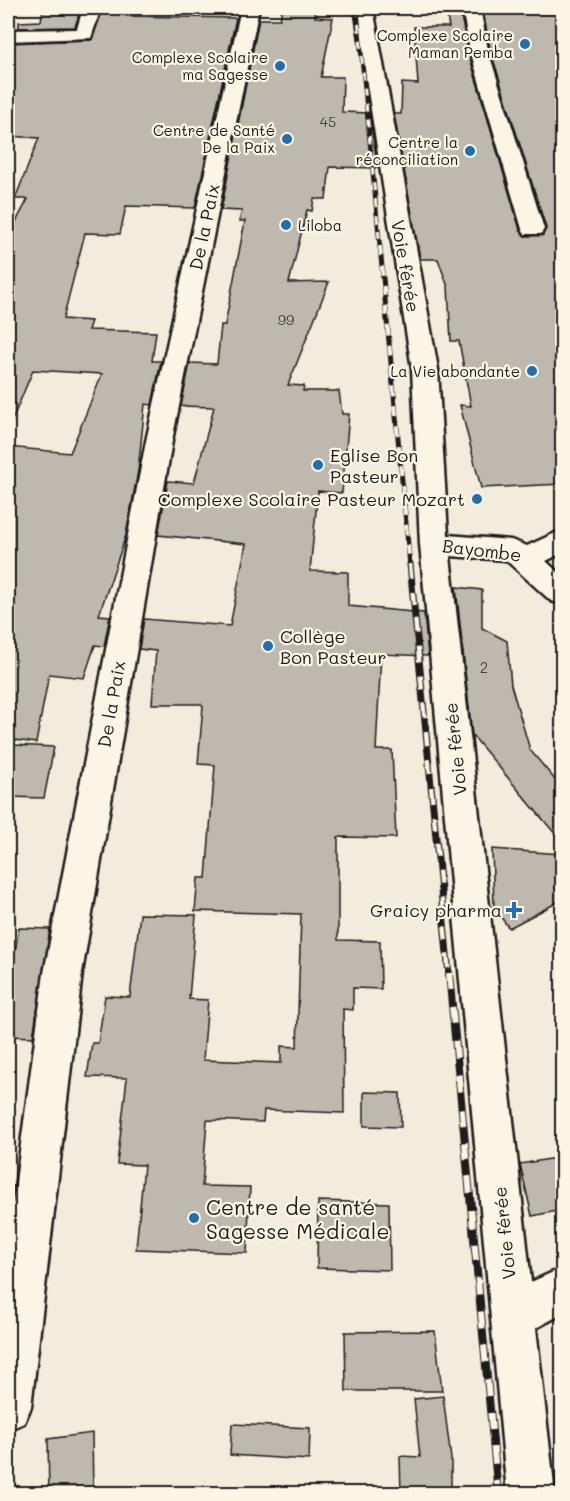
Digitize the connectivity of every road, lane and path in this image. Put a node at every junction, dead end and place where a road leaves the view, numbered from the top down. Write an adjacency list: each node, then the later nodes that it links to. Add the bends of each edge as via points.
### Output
1 (92, 8): 5 (street, via 86,34)
2 (250, 8): 13 (street, De la Paix, via 159,441 67,949)
3 (364, 8): 8 (street, Voie férée, via 425,369)
4 (471, 8): 6 (street, via 479,50)
5 (8, 36)
6 (533, 229)
7 (562, 540): 9 (street, Bayombe)
8 (434, 544): 9 (street, Bayombe, via 511,549); 12 (street, Voie férée)
9 (524, 557): 10 (street)
10 (562, 593)
11 (562, 1290): 12 (street)
12 (513, 1316): 14 (street, Voie férée)
13 (8, 1407)
14 (531, 1494)

